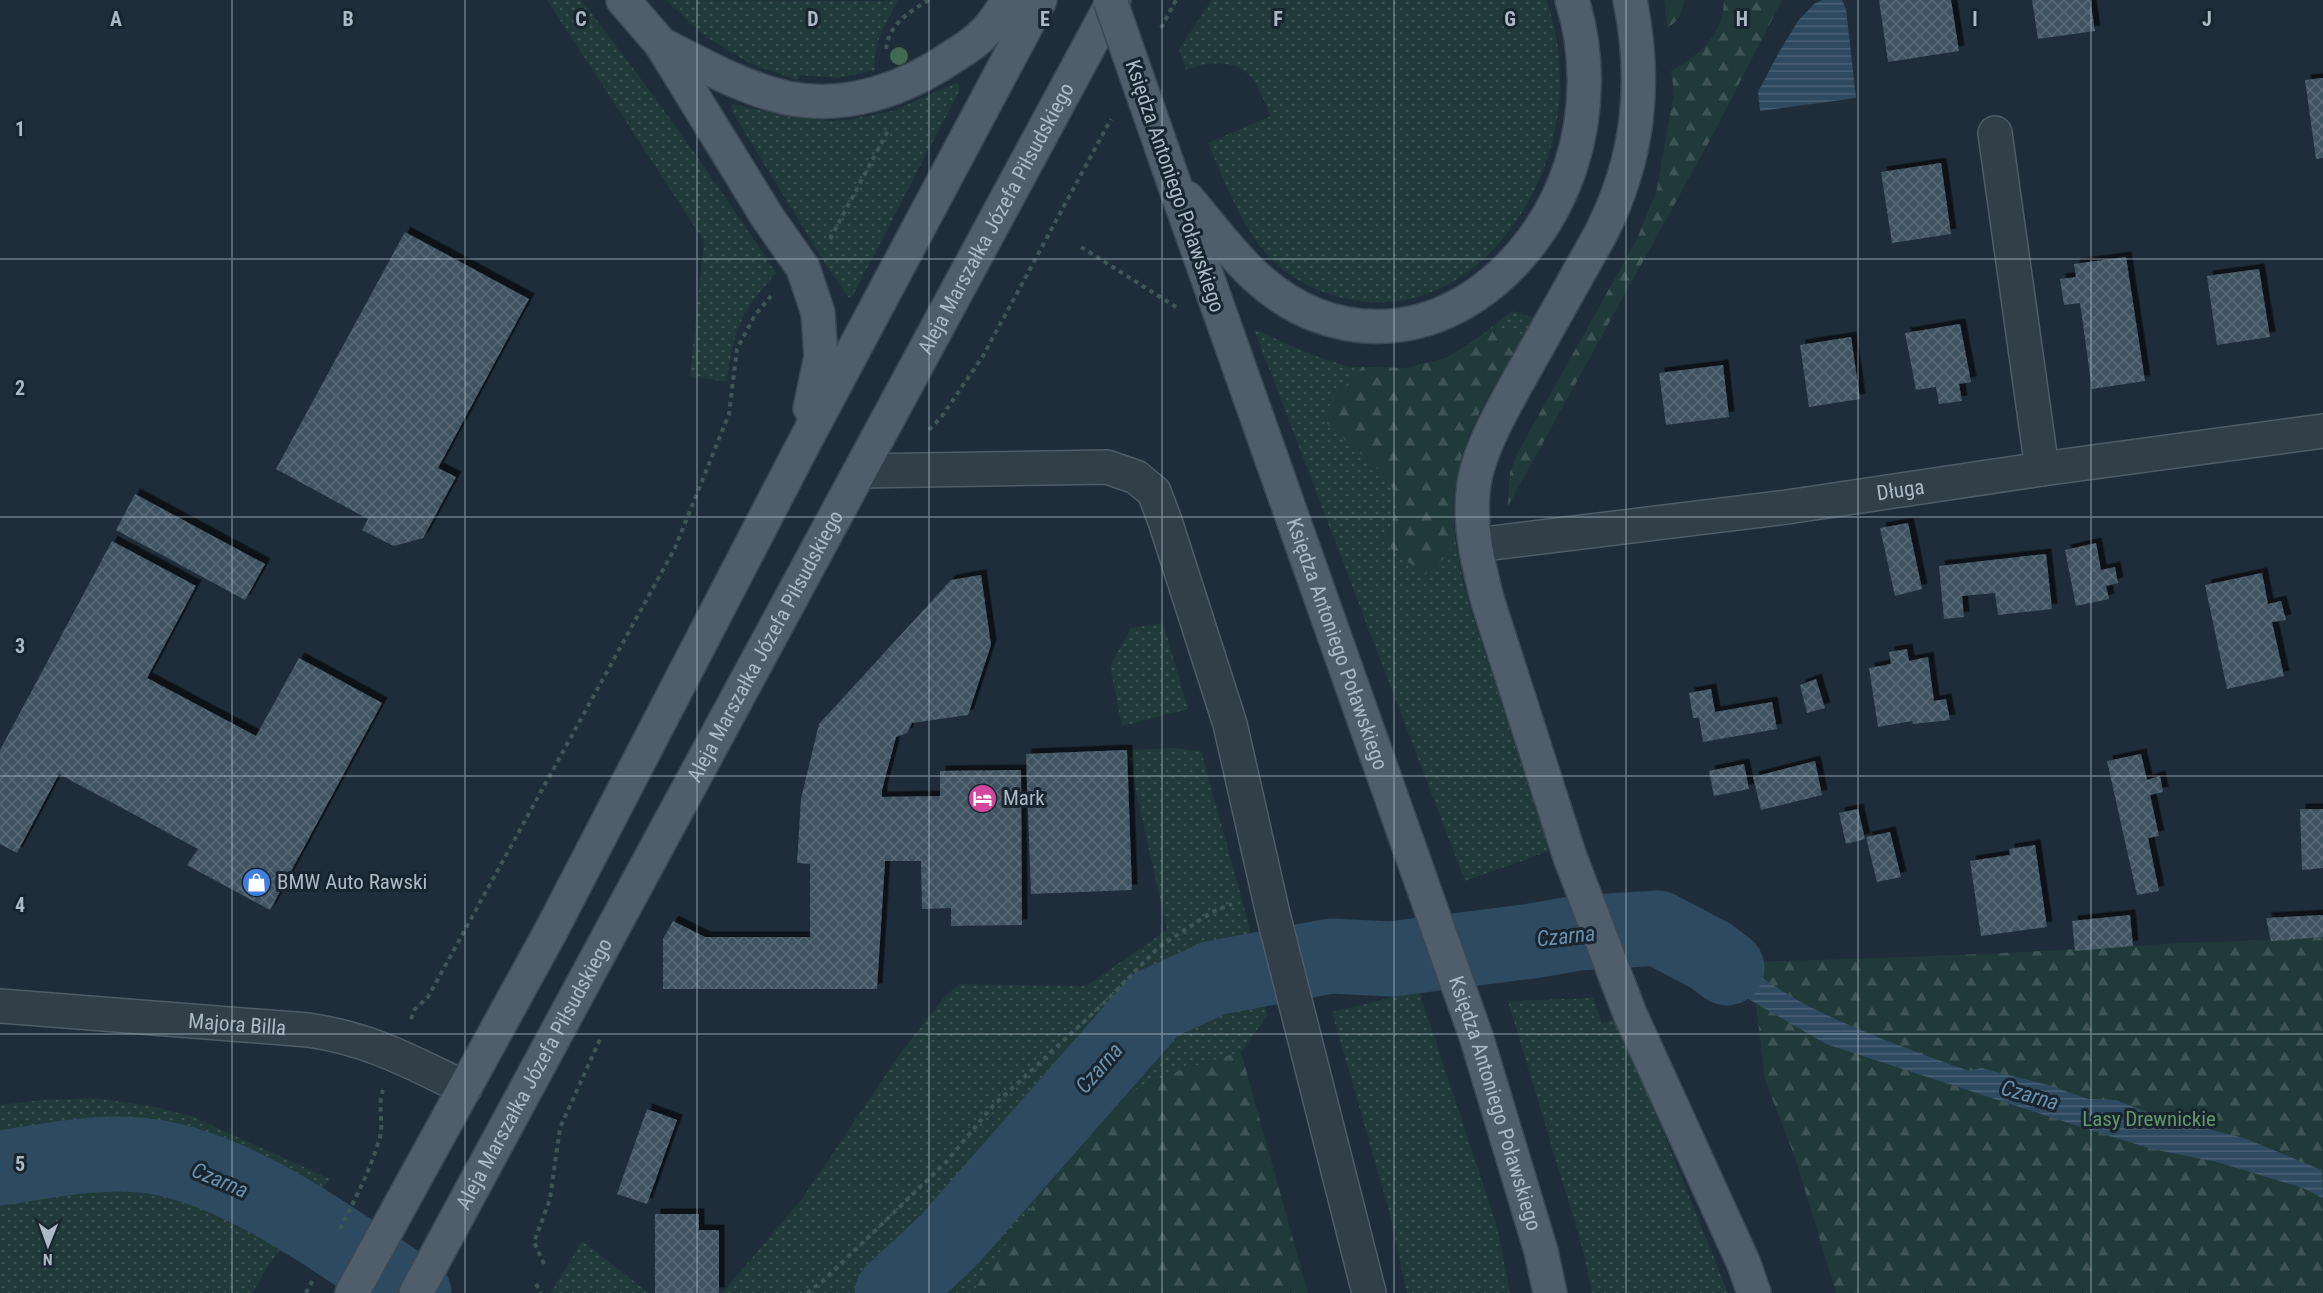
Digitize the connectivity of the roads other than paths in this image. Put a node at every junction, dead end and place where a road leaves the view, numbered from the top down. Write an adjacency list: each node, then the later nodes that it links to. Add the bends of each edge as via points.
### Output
1 (623, 0): 7 (main road)
2 (1009, 0): 7 (main road, via 984,33 944,63 891,90 856,99 787,98 733,79)
3 (1040, 0): 11 (main road)
4 (1112, 0): 9 (main road, Księdza Antoniego Poławskiego, bridge); 13 (main road, Aleja Marszałka Józefa Piłsudskiego)
5 (1572, 0): 9 (main road, via 1582,46 1584,90 1579,135 1563,185 1548,217 1520,256 1486,289 1448,311 1417,322 1382,326 1360,326 1315,314 1257,280)
6 (1630, 0): 14 (main road, via 1639,77 1636,125 1627,169 1611,215 1509,397 1482,459 1474,483)
7 (661, 44): 11 (main road, via 803,268 819,313 821,357)
8 (1995, 133): 12 (street)
9 (1174, 183): 20 (main road, Księdza Antoniego Poławskiego, via 1477,1039 1532,1218)
10 (2323, 430): 12 (street, Długa)
11 (802, 445): 16 (main road)
12 (2042, 469): 14 (street, Długa, via 1787,507)
13 (860, 471): 18 (main road, Aleja Marszałka Józefa Piłsudskiego); 19 (street, via 1107,466 1136,477 1154,492 1230,724 1272,914)
14 (1476, 545): 21 (main road, via 1488,602 1570,857 1630,1014)
15 (0, 1006): 16 (street, Majora Billa, via 343,1035 397,1054)
16 (465, 1088): 17 (main road)
17 (352, 1293)
18 (416, 1293)
19 (1370, 1293)
20 (1550, 1293)
21 (1754, 1293)

